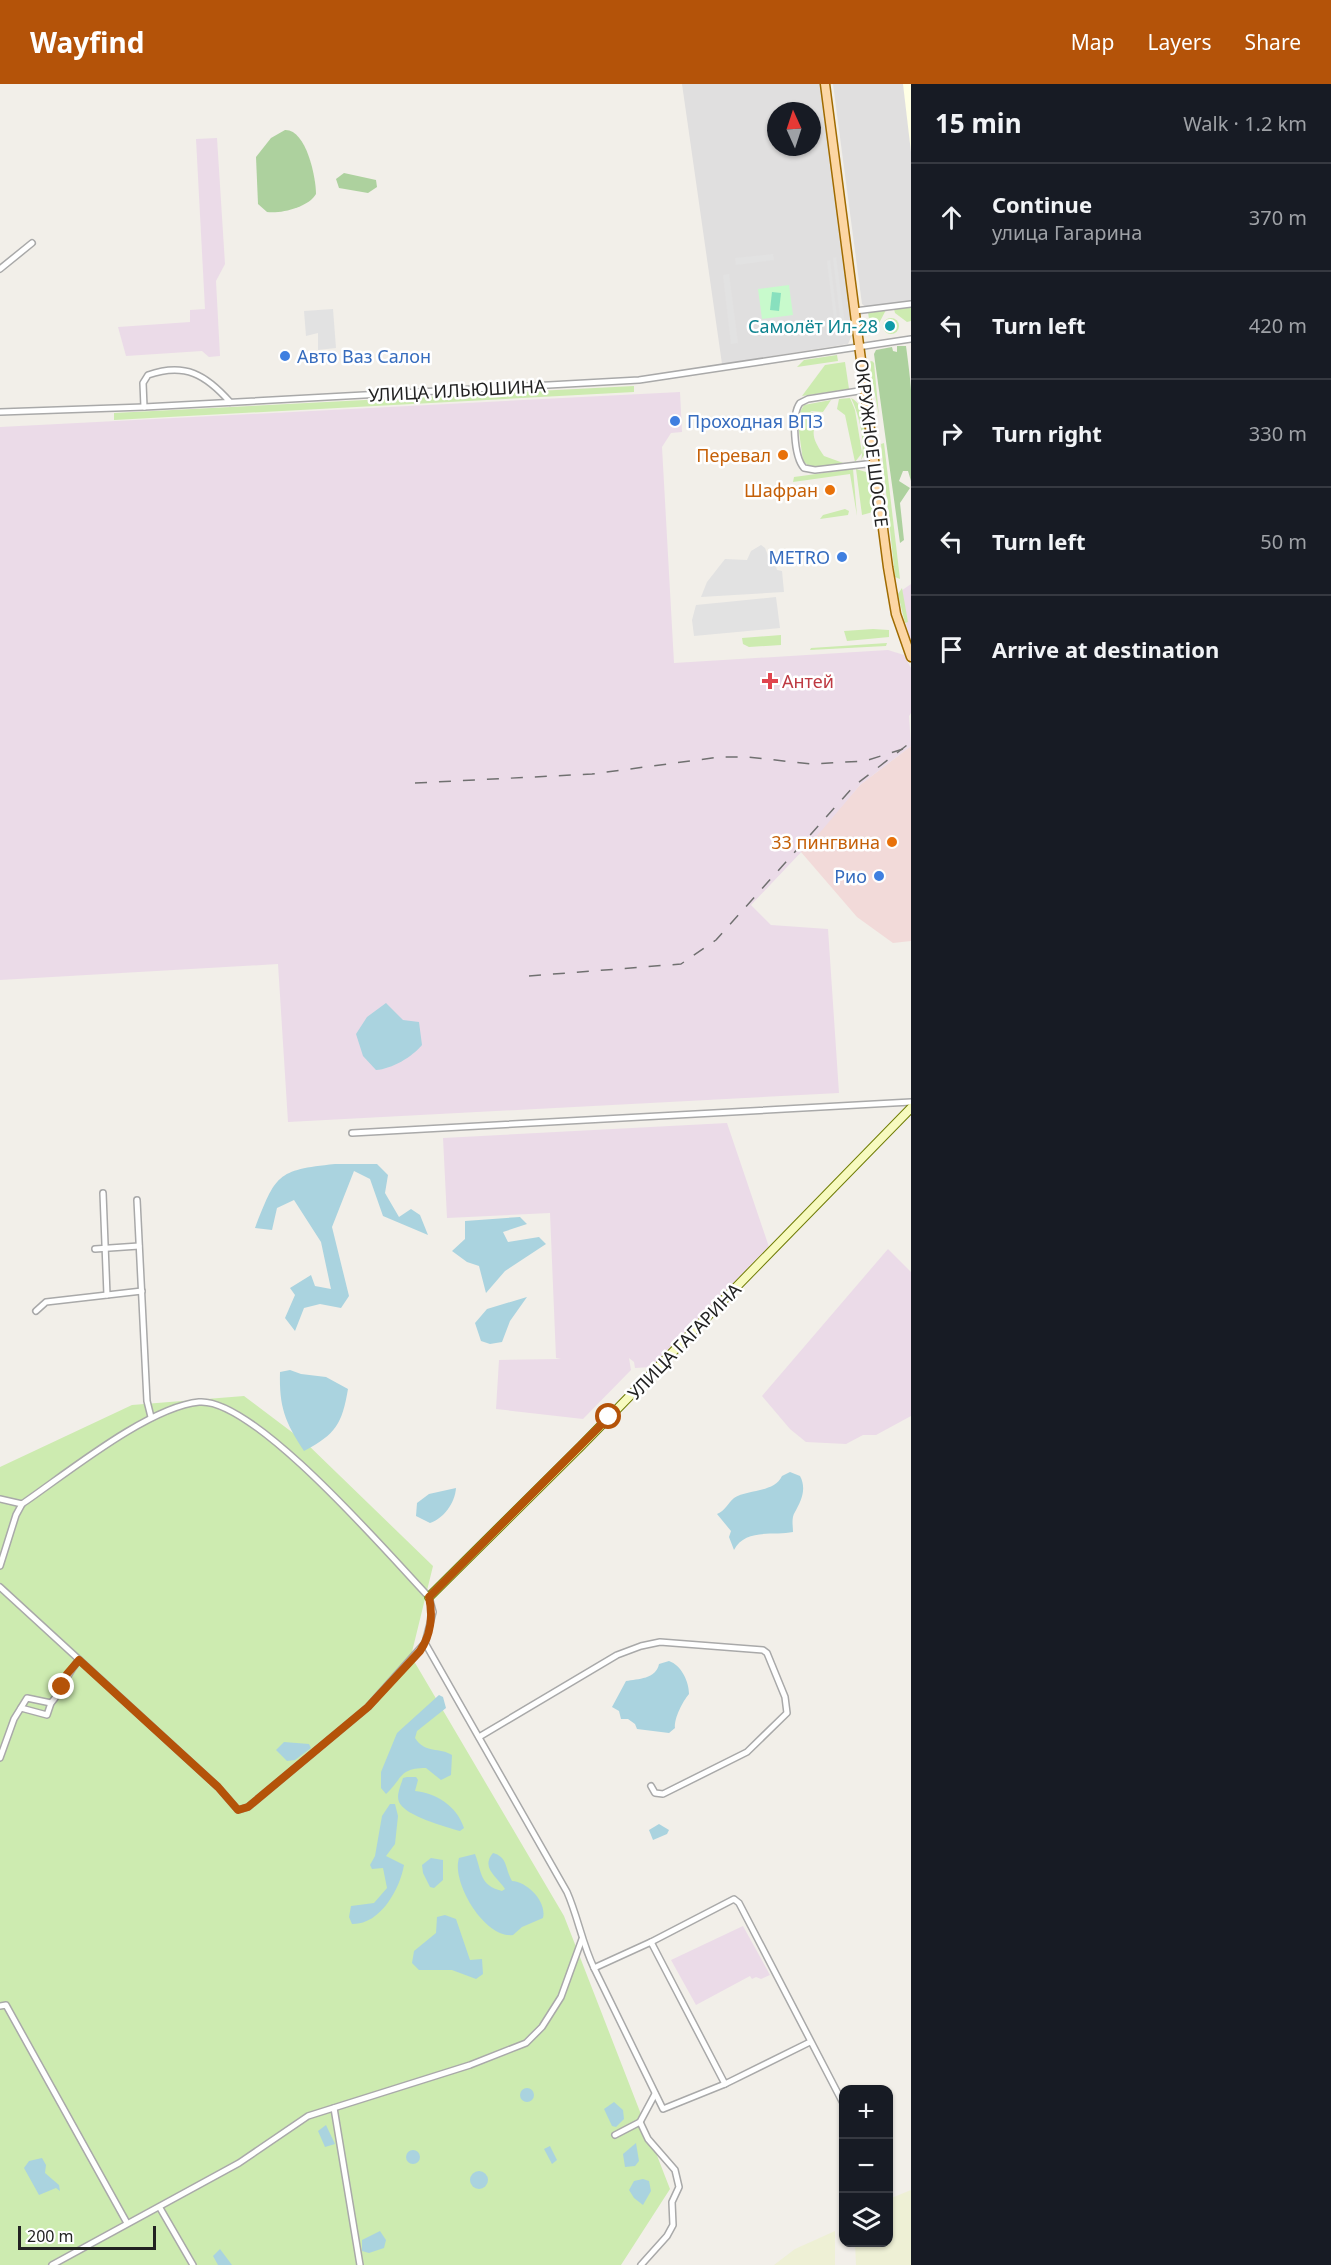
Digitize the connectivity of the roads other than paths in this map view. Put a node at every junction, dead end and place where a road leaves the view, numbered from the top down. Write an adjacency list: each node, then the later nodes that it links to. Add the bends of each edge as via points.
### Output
1 (825, 84): 5 (main road, ОКРУЖНОЕ ШОССЕ)
2 (32, 243): 3 (street)
3 (0, 269)
4 (911, 304): 5 (street)
5 (855, 310): 7 (main road, ОКРУЖНОЕ ШОССЕ)
6 (911, 339): 7 (street, УЛИЦА ИЛЬЮШИНА)
7 (860, 346): 8 (main road, ОКРУЖНОЕ ШОССЕ); 9 (street, УЛИЦА ИЛЬЮШИНА, via 639,380)
8 (865, 390): 12 (main road, ОКРУЖНОЕ ШОССЕ); 12 (street, via 800,403 794,418 798,459 811,470)
9 (230, 402): 10 (street, УЛИЦА ИЛЬЮШИНА); 10 (street, via 201,375 188,371 148,375 143,383)
10 (144, 407): 11 (street, УЛИЦА ИЛЬЮШИНА)
11 (0, 412)
12 (875, 463): 13 (main road, ОКРУЖНОЕ ШОССЕ, via 893,602)
13 (911, 657)
14 (911, 1102): 16 (street)
15 (911, 1108): 30 (street, УЛИЦА ГАГАРИНА)
16 (352, 1133)
17 (103, 1193): 20 (street)
18 (137, 1200): 19 (street)
19 (139, 1246): 20 (street); 22 (street)
20 (105, 1248): 21 (street); 23 (street)
21 (95, 1249)
22 (142, 1291): 23 (street); 25 (street)
23 (107, 1295): 24 (street, via 46,1302)
24 (36, 1311)
25 (151, 1418): 27 (street); 30 (street, via 207,1402 223,1406 250,1423 298,1462)
26 (0, 1499): 27 (street)
27 (22, 1504): 28 (street)
28 (0, 1566)
29 (0, 1587): 32 (street)
30 (429, 1597): 31 (street, via 433,1612)
31 (425, 1643): 32 (street, via 344,1729 257,1800 238,1810 218,1787); 35 (street)
32 (79, 1660): 33 (street)
33 (51, 1703): 34 (street, via 27,1698); 34 (street, via 47,1715)
34 (21, 1708): 36 (street)
35 (479, 1737): 37 (street, via 617,1655 641,1646 660,1642 767,1653 785,1696 787,1713 780,1723 747,1752 663,1794 655,1793); 38 (street, via 567,1892 578,1917)
36 (0, 1758)
37 (651, 1786)
38 (582, 1940): 40 (street); 46 (street, via 561,1996 542,2027 526,2043)
39 (651, 1942): 40 (street); 42 (street, via 734,1899); 43 (street)
40 (594, 1968): 44 (street)
41 (0, 2006): 50 (street, via 6,2005)
42 (810, 2042): 43 (street); 45 (street)
43 (725, 2084): 44 (street, via 663,2109)
44 (655, 2094): 47 (street)
45 (839, 2097)
46 (334, 2108): 49 (street, via 308,2116); 53 (street)
47 (640, 2122): 48 (street); 54 (street, via 648,2139 675,2170 679,2187 672,2202 673,2224)
48 (615, 2135)
49 (160, 2208): 50 (street); 52 (street)
50 (127, 2223): 51 (street)
51 (52, 2265)
52 (193, 2265)
53 (360, 2265)
54 (641, 2265)

